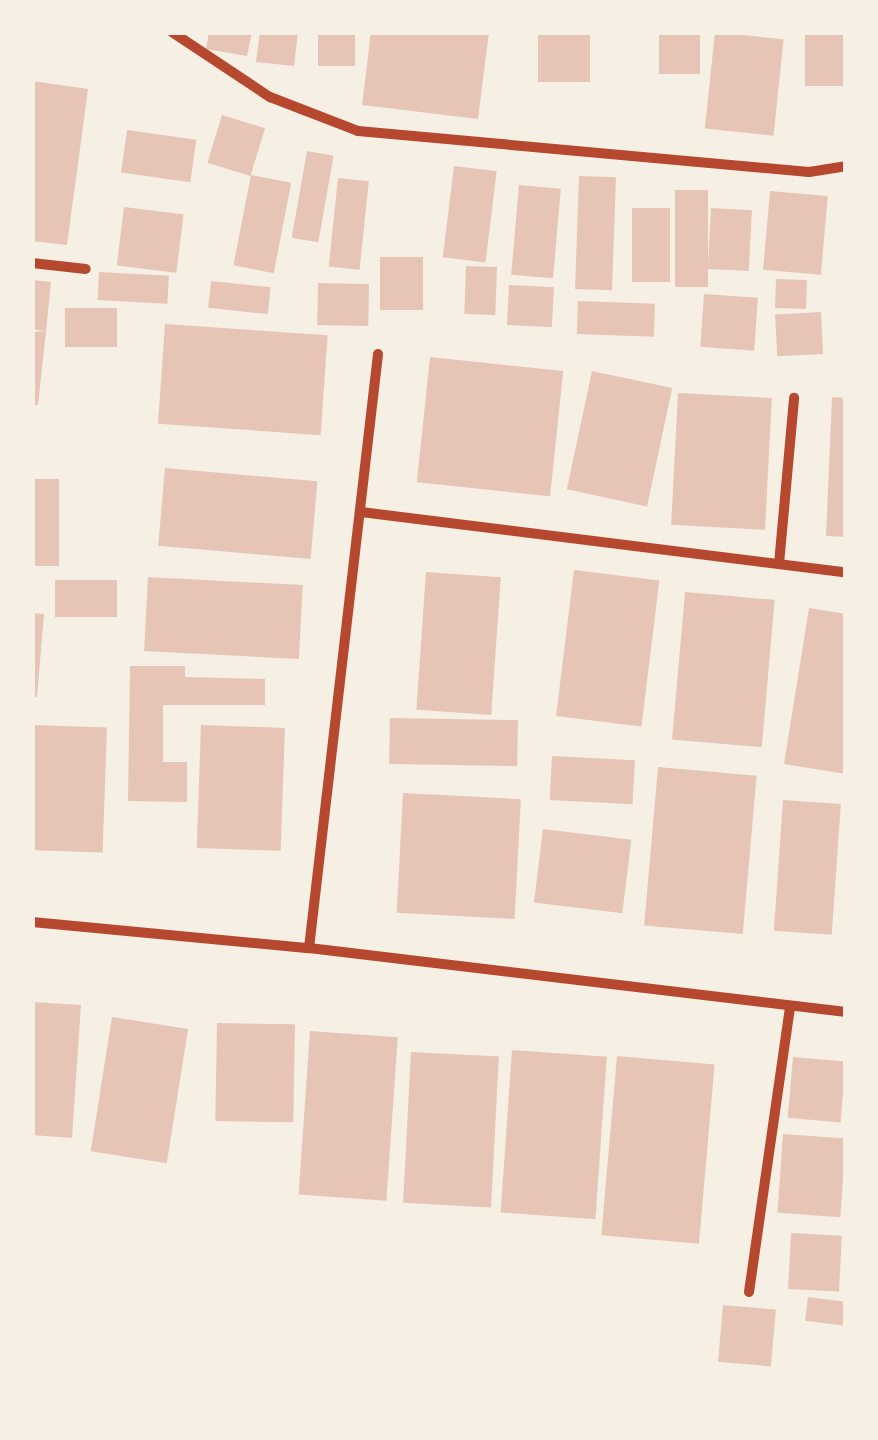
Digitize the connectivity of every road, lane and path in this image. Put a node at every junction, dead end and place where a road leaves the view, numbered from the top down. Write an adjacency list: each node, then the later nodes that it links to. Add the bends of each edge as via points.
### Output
1 (172, 32): 2 (street, via 270,96 358,131 810,172)
2 (846, 166)
3 (32, 263): 4 (street)
4 (86, 270)
5 (378, 354): 7 (street)
6 (794, 398): 8 (street)
7 (361, 512): 8 (street); 11 (street)
8 (779, 564): 9 (street)
9 (846, 572)
10 (32, 922): 11 (street)
11 (308, 948): 12 (street)
12 (790, 1008): 13 (street); 14 (street)
13 (846, 1012)
14 (749, 1292)

